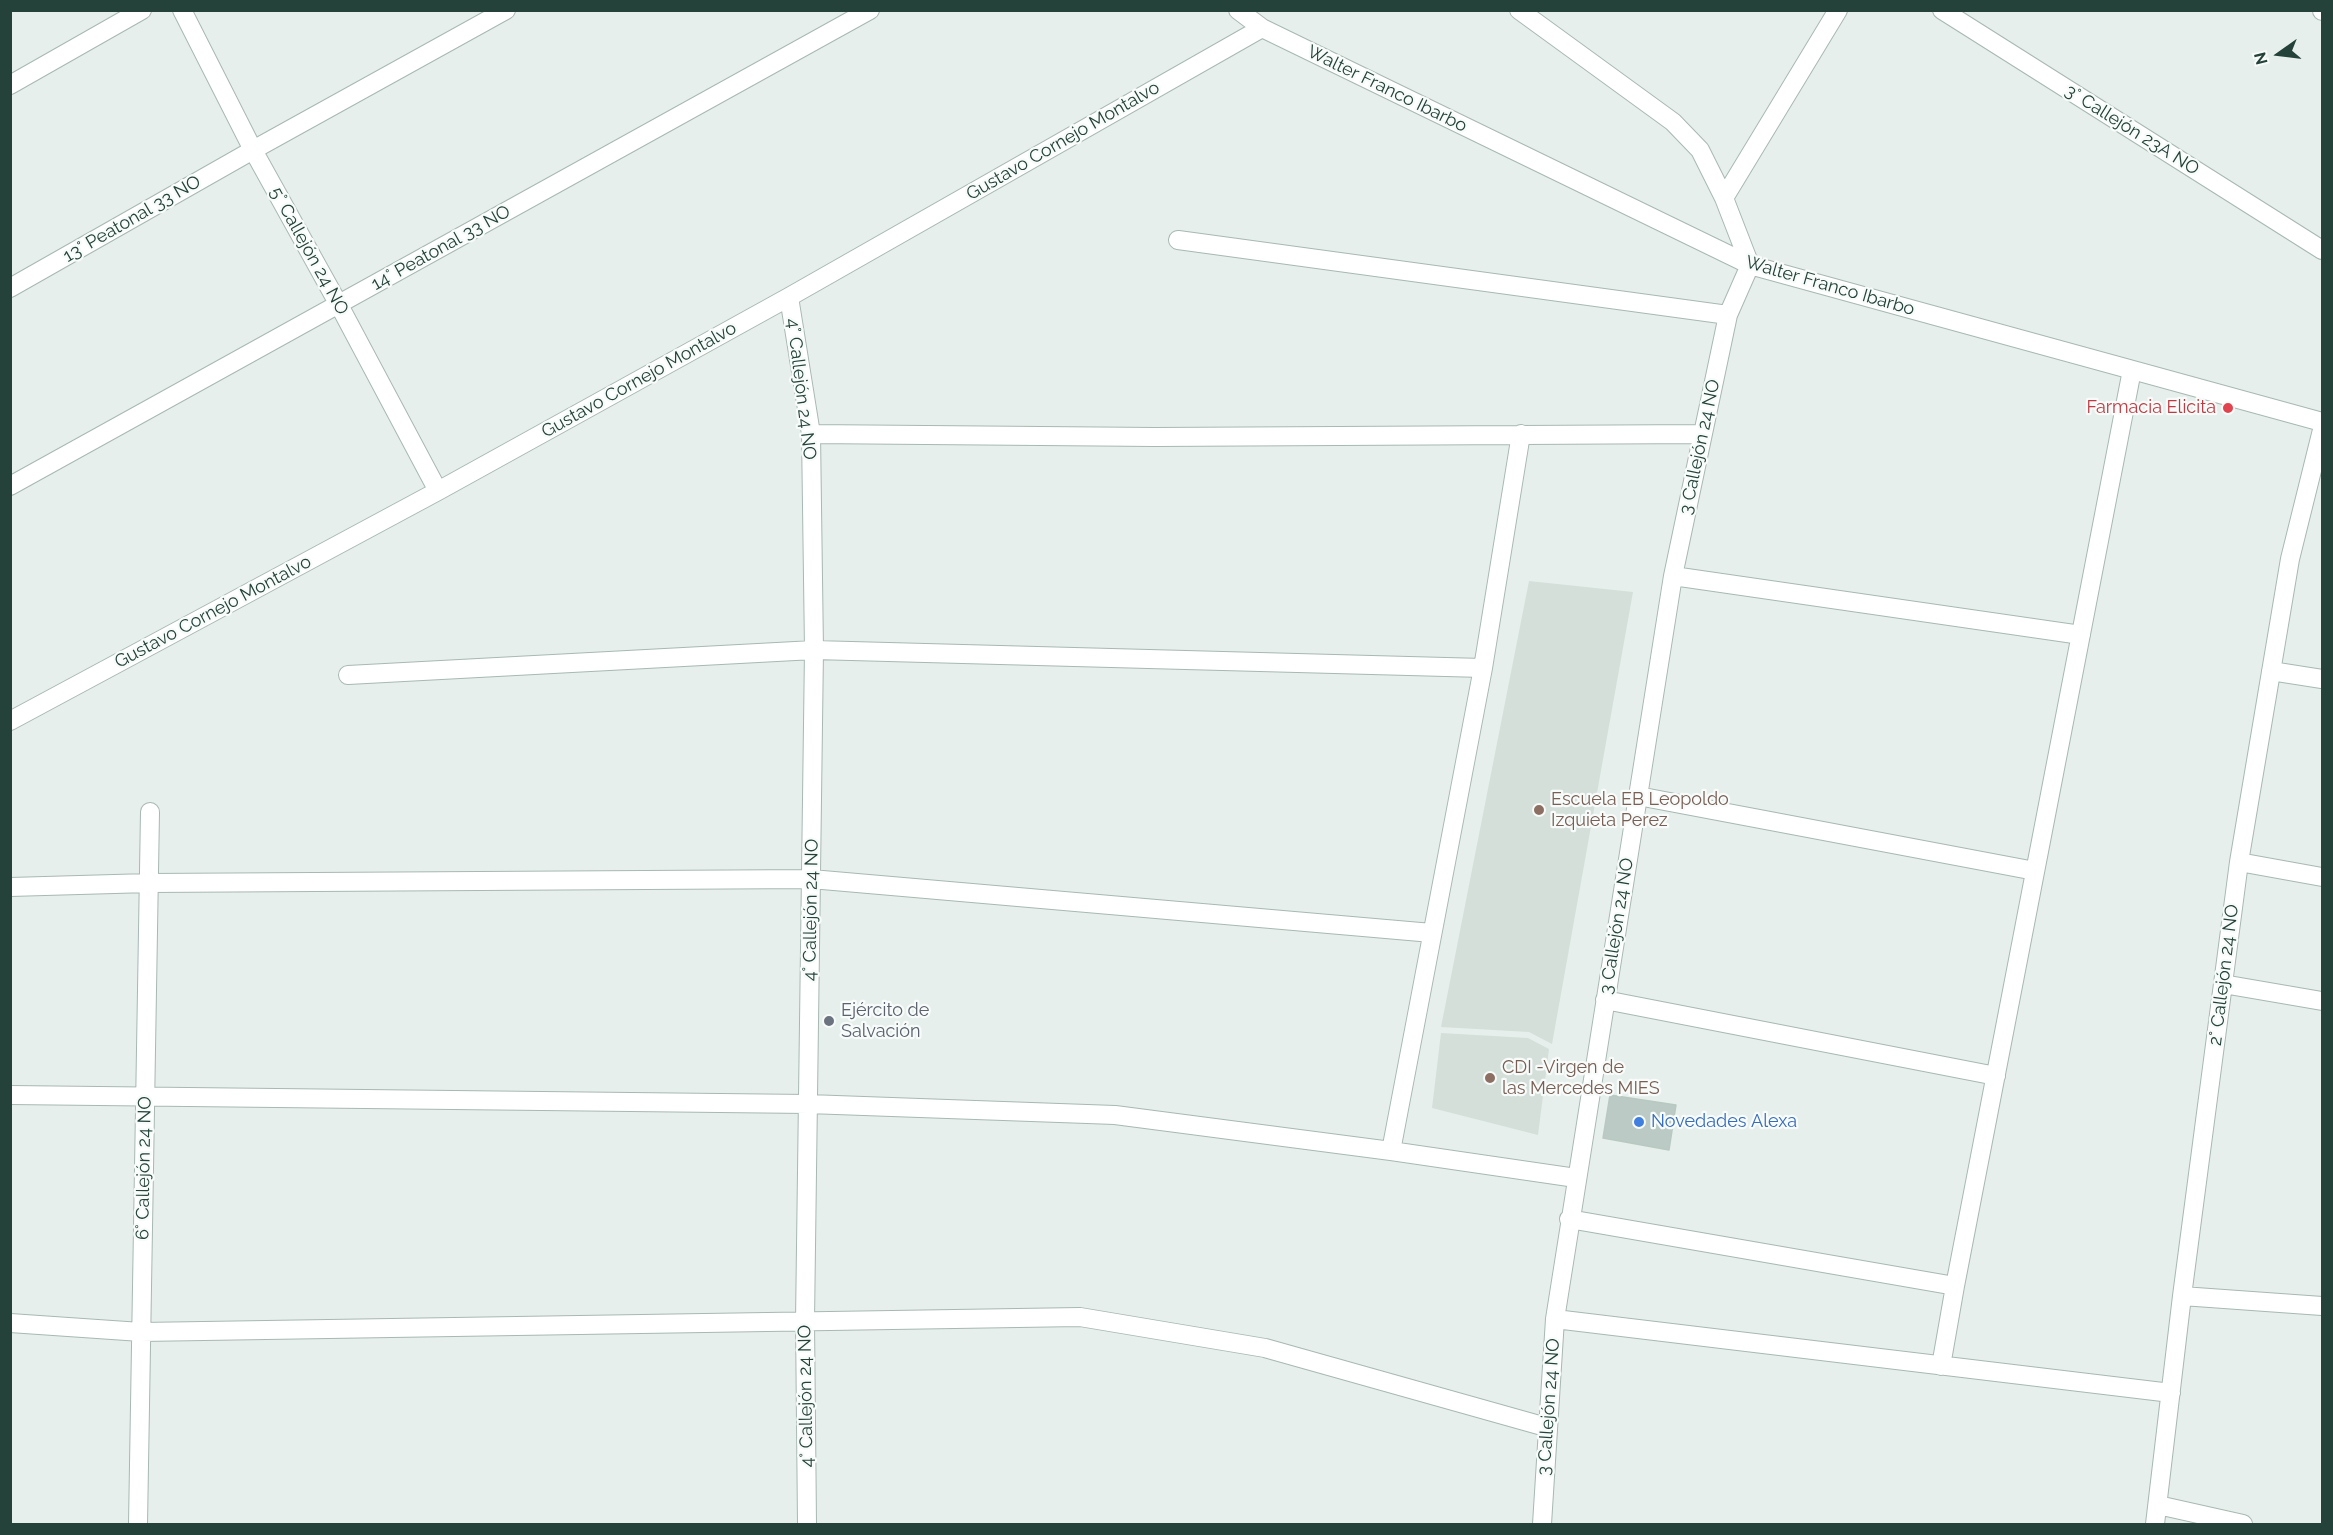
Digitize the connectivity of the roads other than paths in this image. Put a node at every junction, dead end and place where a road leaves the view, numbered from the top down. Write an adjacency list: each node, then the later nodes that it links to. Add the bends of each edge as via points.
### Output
1 (142, 10): 10 (street)
2 (182, 10): 11 (street, 5° Callejón 24 NO)
3 (506, 10): 11 (street, 13° Peatonal 33 NO)
4 (870, 10): 18 (street, 14° Peatonal 33 NO)
5 (1238, 10): 9 (street, Walter Franco Ibarbo)
6 (1519, 10): 12 (street, via 1673,122 1700,150)
7 (1838, 10): 12 (street)
8 (1942, 10): 14 (street, 3° Callejón 23A NO)
9 (1262, 28): 15 (street, Walter Franco Ibarbo); 17 (street, Gustavo Cornejo Montalvo)
10 (10, 85)
11 (253, 150): 16 (street, 13° Peatonal 33 NO); 18 (street, 5° Callejón 24 NO)
12 (1724, 198): 15 (street)
13 (1178, 240): 19 (street)
14 (2322, 250)
15 (1750, 265): 19 (street, 3 Callejón 24 NO); 20 (street, Walter Franco Ibarbo)
16 (10, 288)
17 (789, 297): 23 (street, 4° Callejón 24 NO); 27 (street, Gustavo Cornejo Montalvo)
18 (339, 304): 26 (street, 14° Peatonal 33 NO); 27 (street, 5° Callejón 24 NO)
19 (1728, 315): 25 (street, 3 Callejón 24 NO)
20 (2132, 370): 21 (street, Walter Franco Ibarbo); 29 (street)
21 (2322, 422)
22 (2322, 430): 32 (street, 2° Callejón 24 NO, via 2290,559)
23 (811, 434): 24 (street); 30 (street, 4° Callejón 24 NO)
24 (1521, 434): 25 (street); 31 (street)
25 (1703, 434): 28 (street, 3 Callejón 24 NO)
26 (10, 486)
27 (438, 491): 35 (street, Gustavo Cornejo Montalvo)
28 (1673, 576): 29 (street); 36 (street, 3 Callejón 24 NO)
29 (2081, 635): 39 (street)
30 (814, 650): 31 (street); 33 (street); 41 (street, 4° Callejón 24 NO)
31 (1483, 668): 44 (street)
32 (2271, 671): 34 (street); 38 (street, 2° Callejón 24 NO)
33 (348, 675)
34 (2322, 679)
35 (10, 721)
36 (1638, 796): 39 (street); 46 (street, 3 Callejón 24 NO)
37 (150, 812): 42 (street, 6° Callejón 24 NO)
38 (2239, 862): 40 (street); 45 (street, 2° Callejón 24 NO)
39 (2035, 871): 48 (street)
40 (2322, 877)
41 (811, 879): 42 (street); 44 (street); 51 (street, 4° Callejón 24 NO)
42 (149, 883): 43 (street); 50 (street, 6° Callejón 24 NO)
43 (10, 887)
44 (1432, 933): 52 (street)
45 (2223, 984): 47 (street); 56 (street, 2° Callejón 24 NO)
46 (1605, 1000): 48 (street); 53 (street, 3 Callejón 24 NO)
47 (2322, 1001)
48 (1996, 1076): 55 (street)
49 (10, 1095): 50 (street)
50 (145, 1097): 51 (street); 61 (street, 6° Callejón 24 NO)
51 (808, 1104): 52 (street, via 1115,1115); 59 (street, 4° Callejón 24 NO)
52 (1391, 1150): 53 (street)
53 (1576, 1178): 54 (street, 3 Callejón 24 NO)
54 (1569, 1219): 55 (street); 58 (street, 3 Callejón 24 NO)
55 (1955, 1286): 62 (street)
56 (2182, 1296): 57 (street); 63 (street, 2° Callejón 24 NO)
57 (2322, 1306)
58 (1555, 1319): 62 (street); 64 (street, 3 Callejón 24 NO)
59 (805, 1321): 61 (street); 64 (street, via 1080,1317 1265,1348); 67 (street, 4° Callejón 24 NO)
60 (10, 1323): 61 (street)
61 (141, 1332): 66 (street, 6° Callejón 24 NO)
62 (1941, 1365): 63 (street)
63 (2171, 1393): 65 (street, 2° Callejón 24 NO)
64 (1546, 1427): 68 (street, 3 Callejón 24 NO)
65 (2158, 1505): 69 (street, 2° Callejón 24 NO); 70 (street)
66 (138, 1524)
67 (807, 1524)
68 (1542, 1524)
69 (2155, 1524)
70 (2243, 1524)

